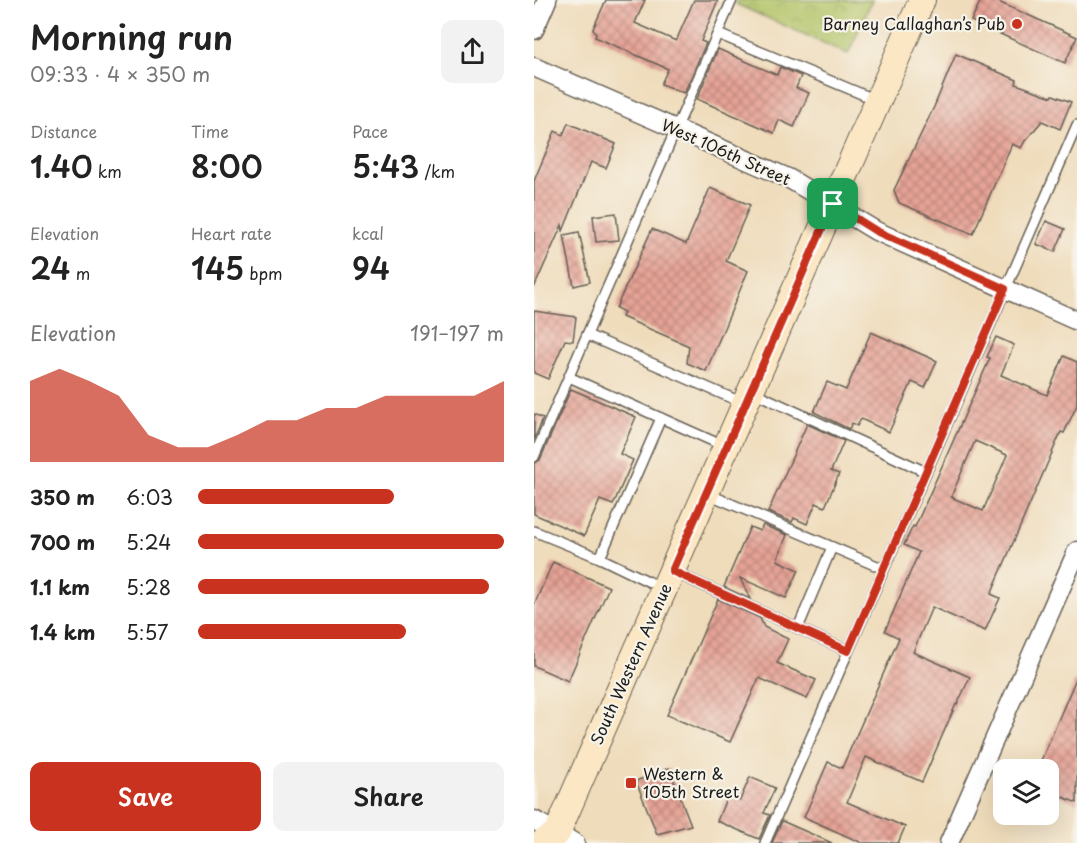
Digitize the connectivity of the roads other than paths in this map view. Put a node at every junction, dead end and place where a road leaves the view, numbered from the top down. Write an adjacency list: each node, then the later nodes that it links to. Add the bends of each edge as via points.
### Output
1 (547, 0): 4 (street)
2 (732, 0): 5 (lane)
3 (922, 0): 7 (main road, South Western Avenue)
4 (534, 30)
5 (718, 34): 7 (lane); 9 (lane)
6 (534, 66): 9 (street, West 106th Street)
7 (878, 101): 10 (main road, South Western Avenue)
8 (1077, 125): 11 (lane)
9 (676, 129): 10 (street, West 106th Street, via 788,178); 13 (lane)
10 (833, 204): 11 (street, West 106th Street, via 876,231); 15 (main road, South Western Avenue)
11 (1005, 289): 12 (street, West 106th Street); 19 (lane)
12 (1077, 321)
13 (587, 336): 14 (lane); 15 (lane)
14 (569, 377): 16 (lane); 18 (lane)
15 (748, 398): 17 (main road, South Western Avenue); 19 (lane)
16 (661, 418): 17 (lane); 24 (lane)
17 (726, 447): 20 (main road, South Western Avenue)
18 (534, 457)
19 (926, 472): 25 (lane)
20 (706, 493): 22 (lane); 26 (main road, South Western Avenue)
21 (534, 531): 24 (lane)
22 (832, 547): 25 (lane); 27 (lane)
23 (1077, 551): 32 (street)
24 (600, 558): 26 (lane)
25 (884, 569): 28 (lane)
26 (668, 580): 27 (lane); 30 (main road, South Western Avenue)
27 (798, 628): 28 (lane)
28 (848, 651): 31 (lane)
29 (534, 820): 30 (street)
30 (558, 840)
31 (765, 843)
32 (949, 843)

